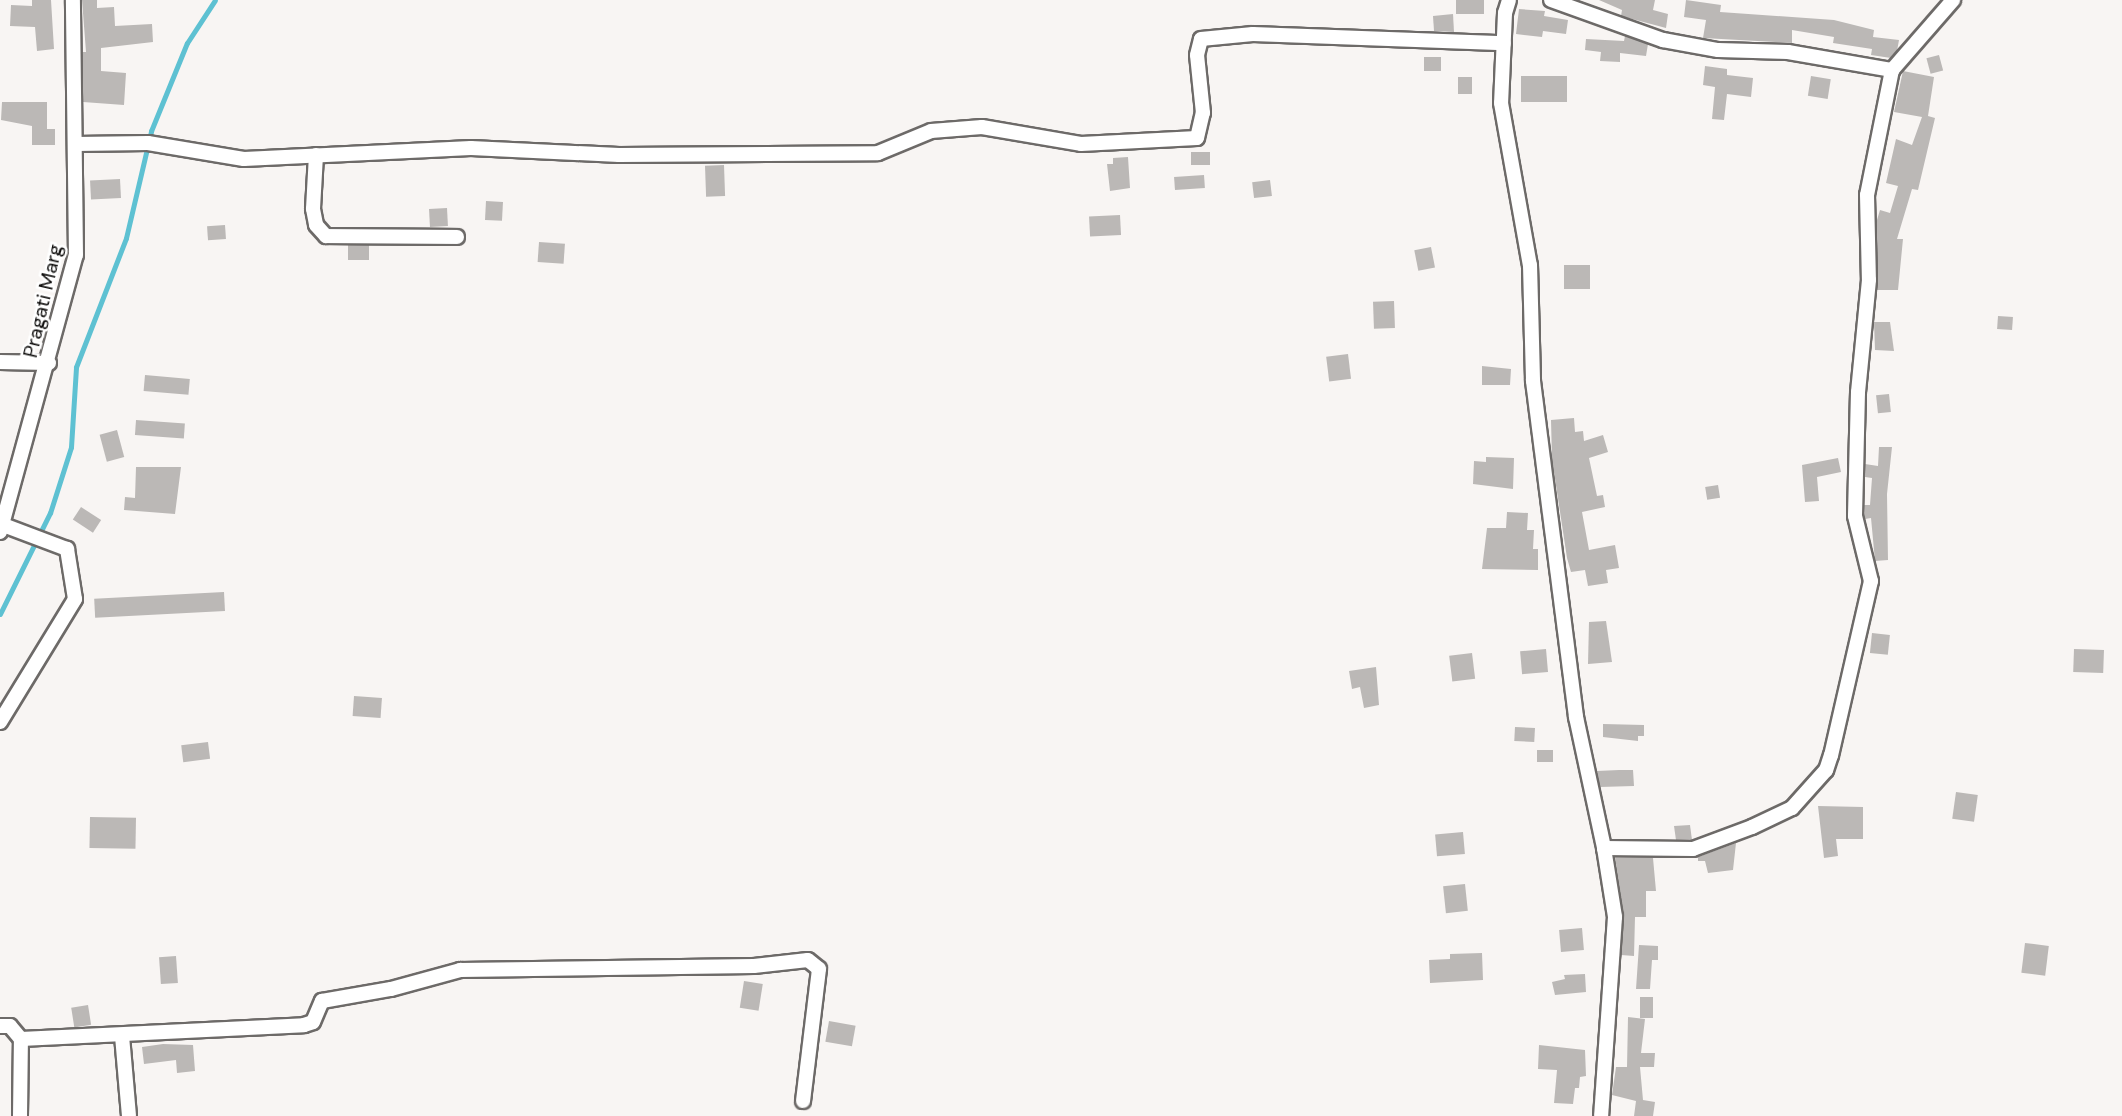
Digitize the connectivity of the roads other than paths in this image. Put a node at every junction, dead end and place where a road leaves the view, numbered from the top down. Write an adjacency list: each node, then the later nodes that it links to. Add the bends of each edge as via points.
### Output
1 (73, 0): 7 (street, Pragati Marg)
2 (1509, 0): 5 (street)
3 (1551, 0): 6 (street, via 1663,40 1718,50 1788,52)
4 (1953, 0): 6 (street)
5 (1504, 43): 8 (street, via 1253,34 1201,39 1197,55 1203,113 1197,138 1080,144 982,128 931,130 878,153 619,155 471,147); 14 (street, via 1501,103 1530,265 1533,381 1554,555 1576,717)
6 (1892, 70): 14 (street, via 1867,195 1869,280 1858,392 1855,516 1871,581 1826,770 1792,808 1693,849)
7 (76, 144): 8 (street, via 148,143 244,159); 11 (street, Pragati Marg, via 76,255)
8 (316, 155): 9 (street, via 313,209 316,225 326,236)
9 (457, 237)
10 (0, 362): 11 (street)
11 (49, 363): 12 (street, Pragati Marg)
12 (2, 529): 13 (street, via 67,549 75,599)
13 (0, 722)
14 (1604, 848): 21 (street, via 1615,917)
15 (0, 1026): 17 (street, via 10,1026)
16 (122, 1036): 17 (street); 18 (street, via 304,1025 313,1022 322,1001 392,989 460,970 754,966 808,960 819,969); 20 (street)
17 (21, 1039): 19 (street)
18 (803, 1101)
19 (20, 1116)
20 (129, 1116)
21 (1601, 1116)

